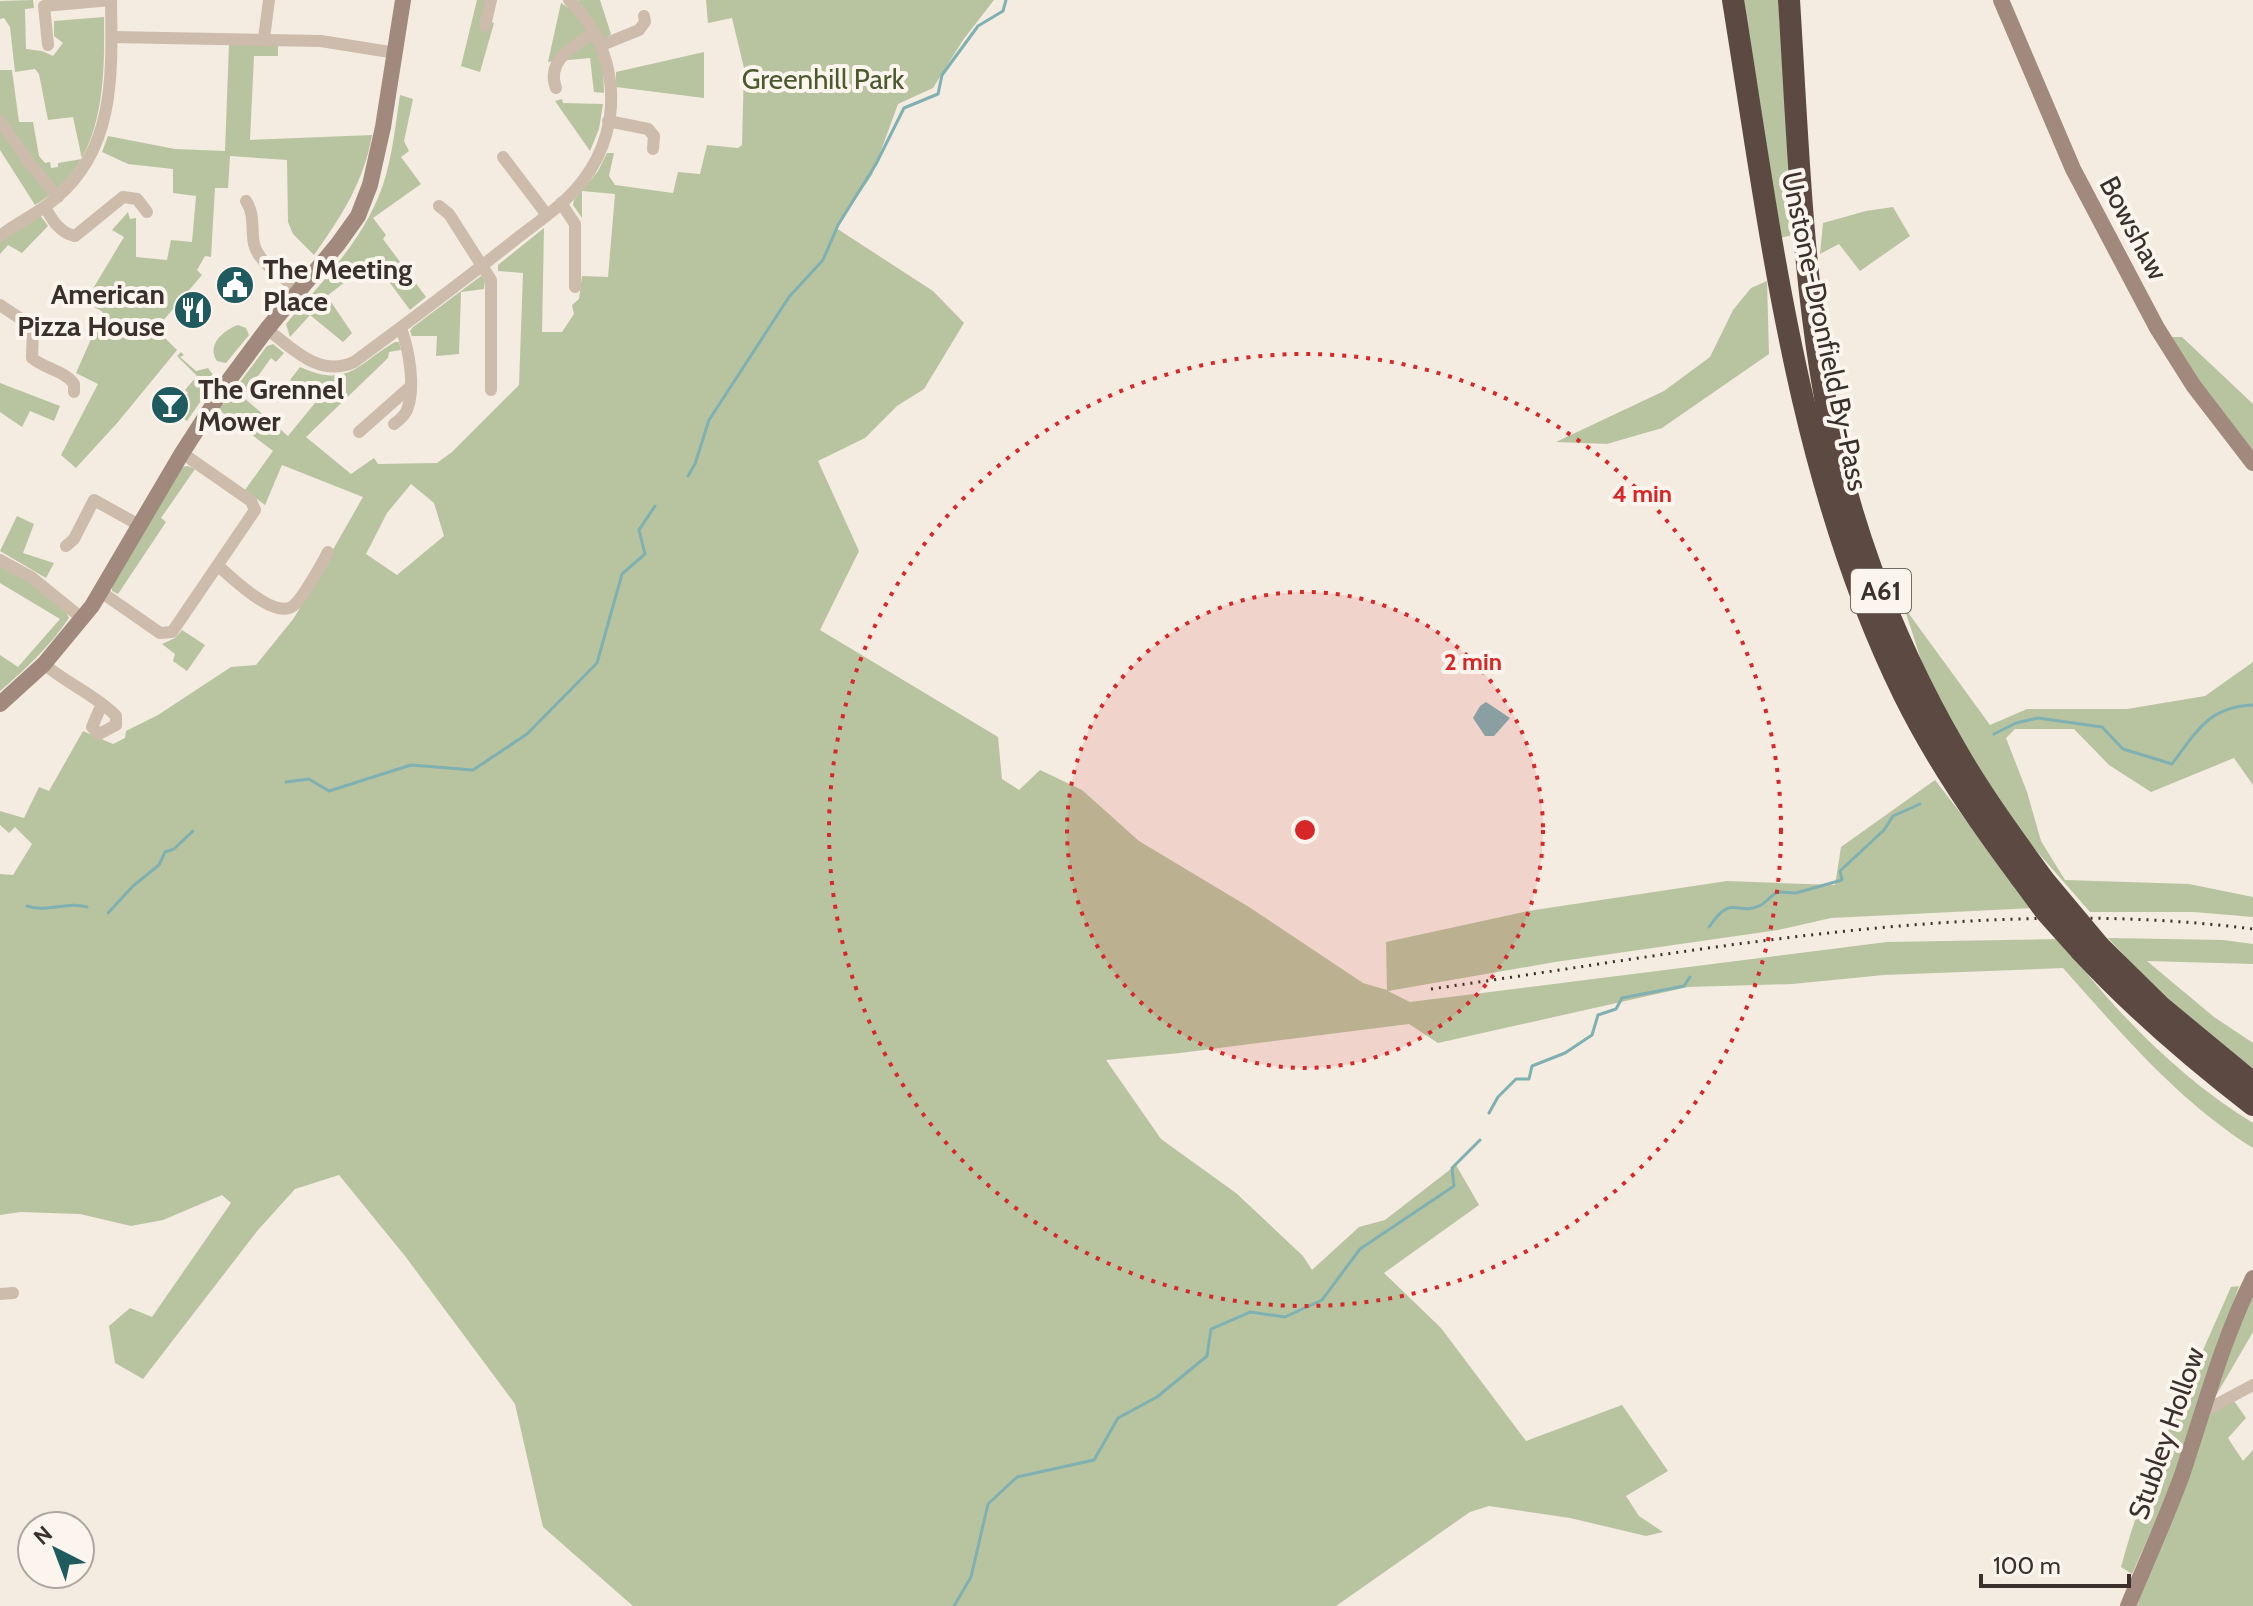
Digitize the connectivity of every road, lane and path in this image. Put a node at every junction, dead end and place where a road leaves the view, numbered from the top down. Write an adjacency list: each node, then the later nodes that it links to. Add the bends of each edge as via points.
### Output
1 (111, 0): 12 (street); 14 (street, via 44,6)
2 (269, 0): 13 (street)
3 (403, 0): 16 (main road)
4 (491, 0): 10 (street)
5 (569, 0): 11 (street)
6 (1733, 0): 53 (highway, Unstone-Dronfield By-Pass / A61, via 1779,278 1816,457 1842,540 1904,696 1936,753 1978,820)
7 (1789, 0): 53 (highway, Unstone-Dronfield By-Pass / A61, via 1808,270 1821,376 1845,485 1889,613 1927,697)
8 (2001, 0): 42 (main road, Bowshaw, via 2073,169 2157,328)
9 (644, 16): 15 (street, via 639,30)
10 (485, 26)
11 (595, 32): 15 (street); 17 (street, via 565,53 554,68)
12 (112, 37): 13 (street); 22 (street, via 110,90 100,139 84,169)
13 (264, 38): 16 (street)
14 (48, 45)
15 (602, 45): 19 (street, via 612,82)
16 (396, 53): 32 (main road, via 363,204 347,233)
17 (556, 88)
18 (0, 121): 22 (street)
19 (608, 121): 20 (street, via 648,129 654,136); 24 (street, via 595,162)
20 (653, 149)
21 (503, 157): 28 (street)
22 (58, 197): 26 (street)
23 (246, 201): 32 (street, via 256,250)
24 (561, 203): 28 (street); 31 (street, via 575,224)
25 (439, 206): 30 (street)
26 (45, 207): 27 (street, via 70,236 123,197 137,199); 29 (street)
27 (147, 212)
28 (547, 215): 30 (street)
29 (0, 236)
30 (483, 265): 34 (street); 37 (street, via 492,287)
31 (575, 287)
32 (299, 289): 35 (main road)
33 (0, 305): 38 (street, via 30,323 32,358 70,378)
34 (401, 328): 35 (street, via 342,367 308,361); 36 (street)
35 (267, 329): 41 (main road)
36 (410, 387): 39 (street, via 407,410); 40 (street)
37 (491, 390)
38 (74, 392)
39 (394, 424)
40 (359, 432)
41 (182, 453): 43 (main road); 47 (street, via 255,505)
42 (2253, 463)
43 (139, 525): 44 (street, via 97,496); 48 (main road)
44 (66, 546)
45 (328, 552): 47 (street, via 294,606 282,610 266,604)
46 (0, 560): 49 (street, via 31,577)
47 (218, 566): 48 (street, via 172,632 160,633)
48 (101, 592): 49 (main road)
49 (83, 619): 50 (main road)
50 (44, 664): 51 (main road); 52 (street)
51 (0, 704)
52 (102, 704)
53 (2032, 878): 54 (highway, Unstone-Dronfield By-Pass / A61, bridge, via 2046,912)
54 (2090, 949): 55 (highway, Unstone-Dronfield By-Pass / A61); 56 (highway, Unstone-Dronfield By-Pass / A61, via 2130,1002)
55 (2253, 1083)
56 (2253, 1105)
57 (2253, 1278): 59 (main road, Stubley Hollow)
58 (2253, 1385): 59 (street)
59 (2203, 1408): 60 (main road, Stubley Hollow, via 2172,1503)
60 (2128, 1606)

